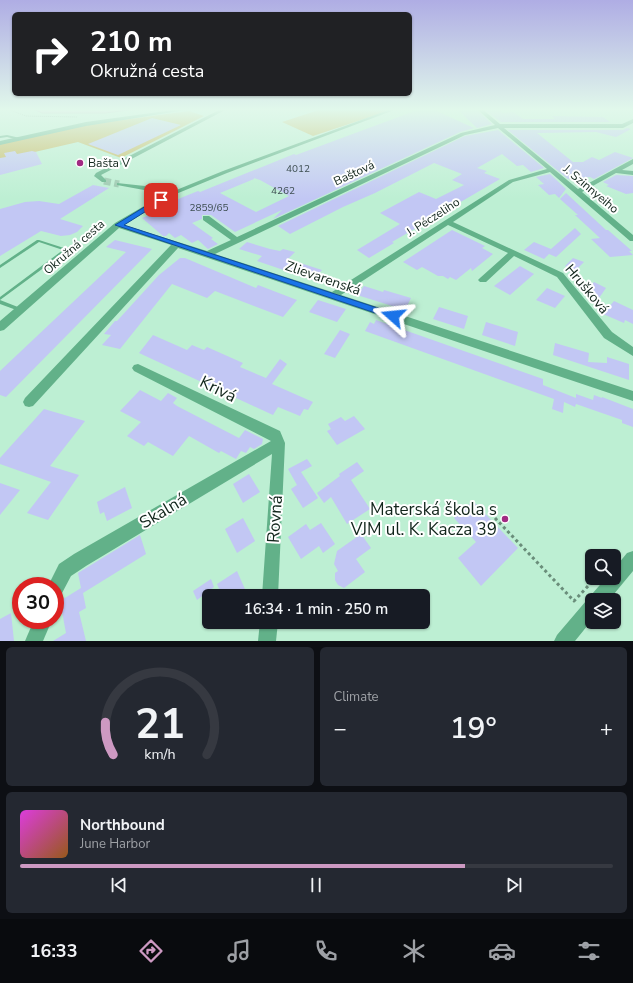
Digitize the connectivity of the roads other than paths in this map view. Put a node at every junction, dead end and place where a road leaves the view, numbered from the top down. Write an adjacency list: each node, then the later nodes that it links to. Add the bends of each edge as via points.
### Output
1 (19, 139): 6 (street)
2 (167, 139): 11 (street, via 98,174)
3 (314, 139): 14 (street, Okružná cesta)
4 (452, 139): 19 (street, Baštová)
5 (515, 139): 8 (street, J. Szinnyeiho)
6 (0, 143)
7 (633, 161): 9 (street)
8 (552, 170): 13 (street, J. Szinnyeiho); 16 (street, J. Péczeliho, via 511,181)
9 (616, 170): 10 (street); 13 (street)
10 (633, 173)
11 (104, 181)
12 (119, 184): 14 (street)
13 (577, 192): 18 (street, J. Szinnyeiho)
14 (169, 195): 17 (street, Okružná cesta)
15 (206, 218): 19 (street)
16 (448, 222): 21 (street, Hrušková); 25 (street, J. Péczeliho)
17 (118, 225): 20 (street, Zlievarenská); 27 (street, Okružná cesta)
18 (633, 239)
19 (236, 240): 22 (street, Baštová)
20 (177, 244): 22 (street, Zlievarenská); 32 (street)
21 (514, 252): 24 (street); 29 (street, Hrušková, via 560,275 608,335)
22 (208, 254): 25 (street, Zlievarenská)
23 (0, 267): 26 (lane, via 38,241 66,250)
24 (483, 280)
25 (333, 296): 31 (street, Zlievarenská)
26 (0, 301): 27 (lane)
27 (21, 310): 28 (street, Okružná cesta)
28 (0, 327)
29 (633, 352)
30 (138, 368): 33 (street, Krivá, via 275,436)
31 (633, 396)
32 (29, 402)
33 (279, 443): 35 (street, Skalná, via 80,560 65,570); 36 (street, Rovná)
34 (633, 559): 37 (street)
35 (61, 577)
36 (270, 589)
37 (604, 593)
38 (585, 615): 43 (street)
39 (39, 629): 41 (street)
40 (268, 629): 42 (street)
41 (34, 641)
42 (267, 641)
43 (563, 641)

